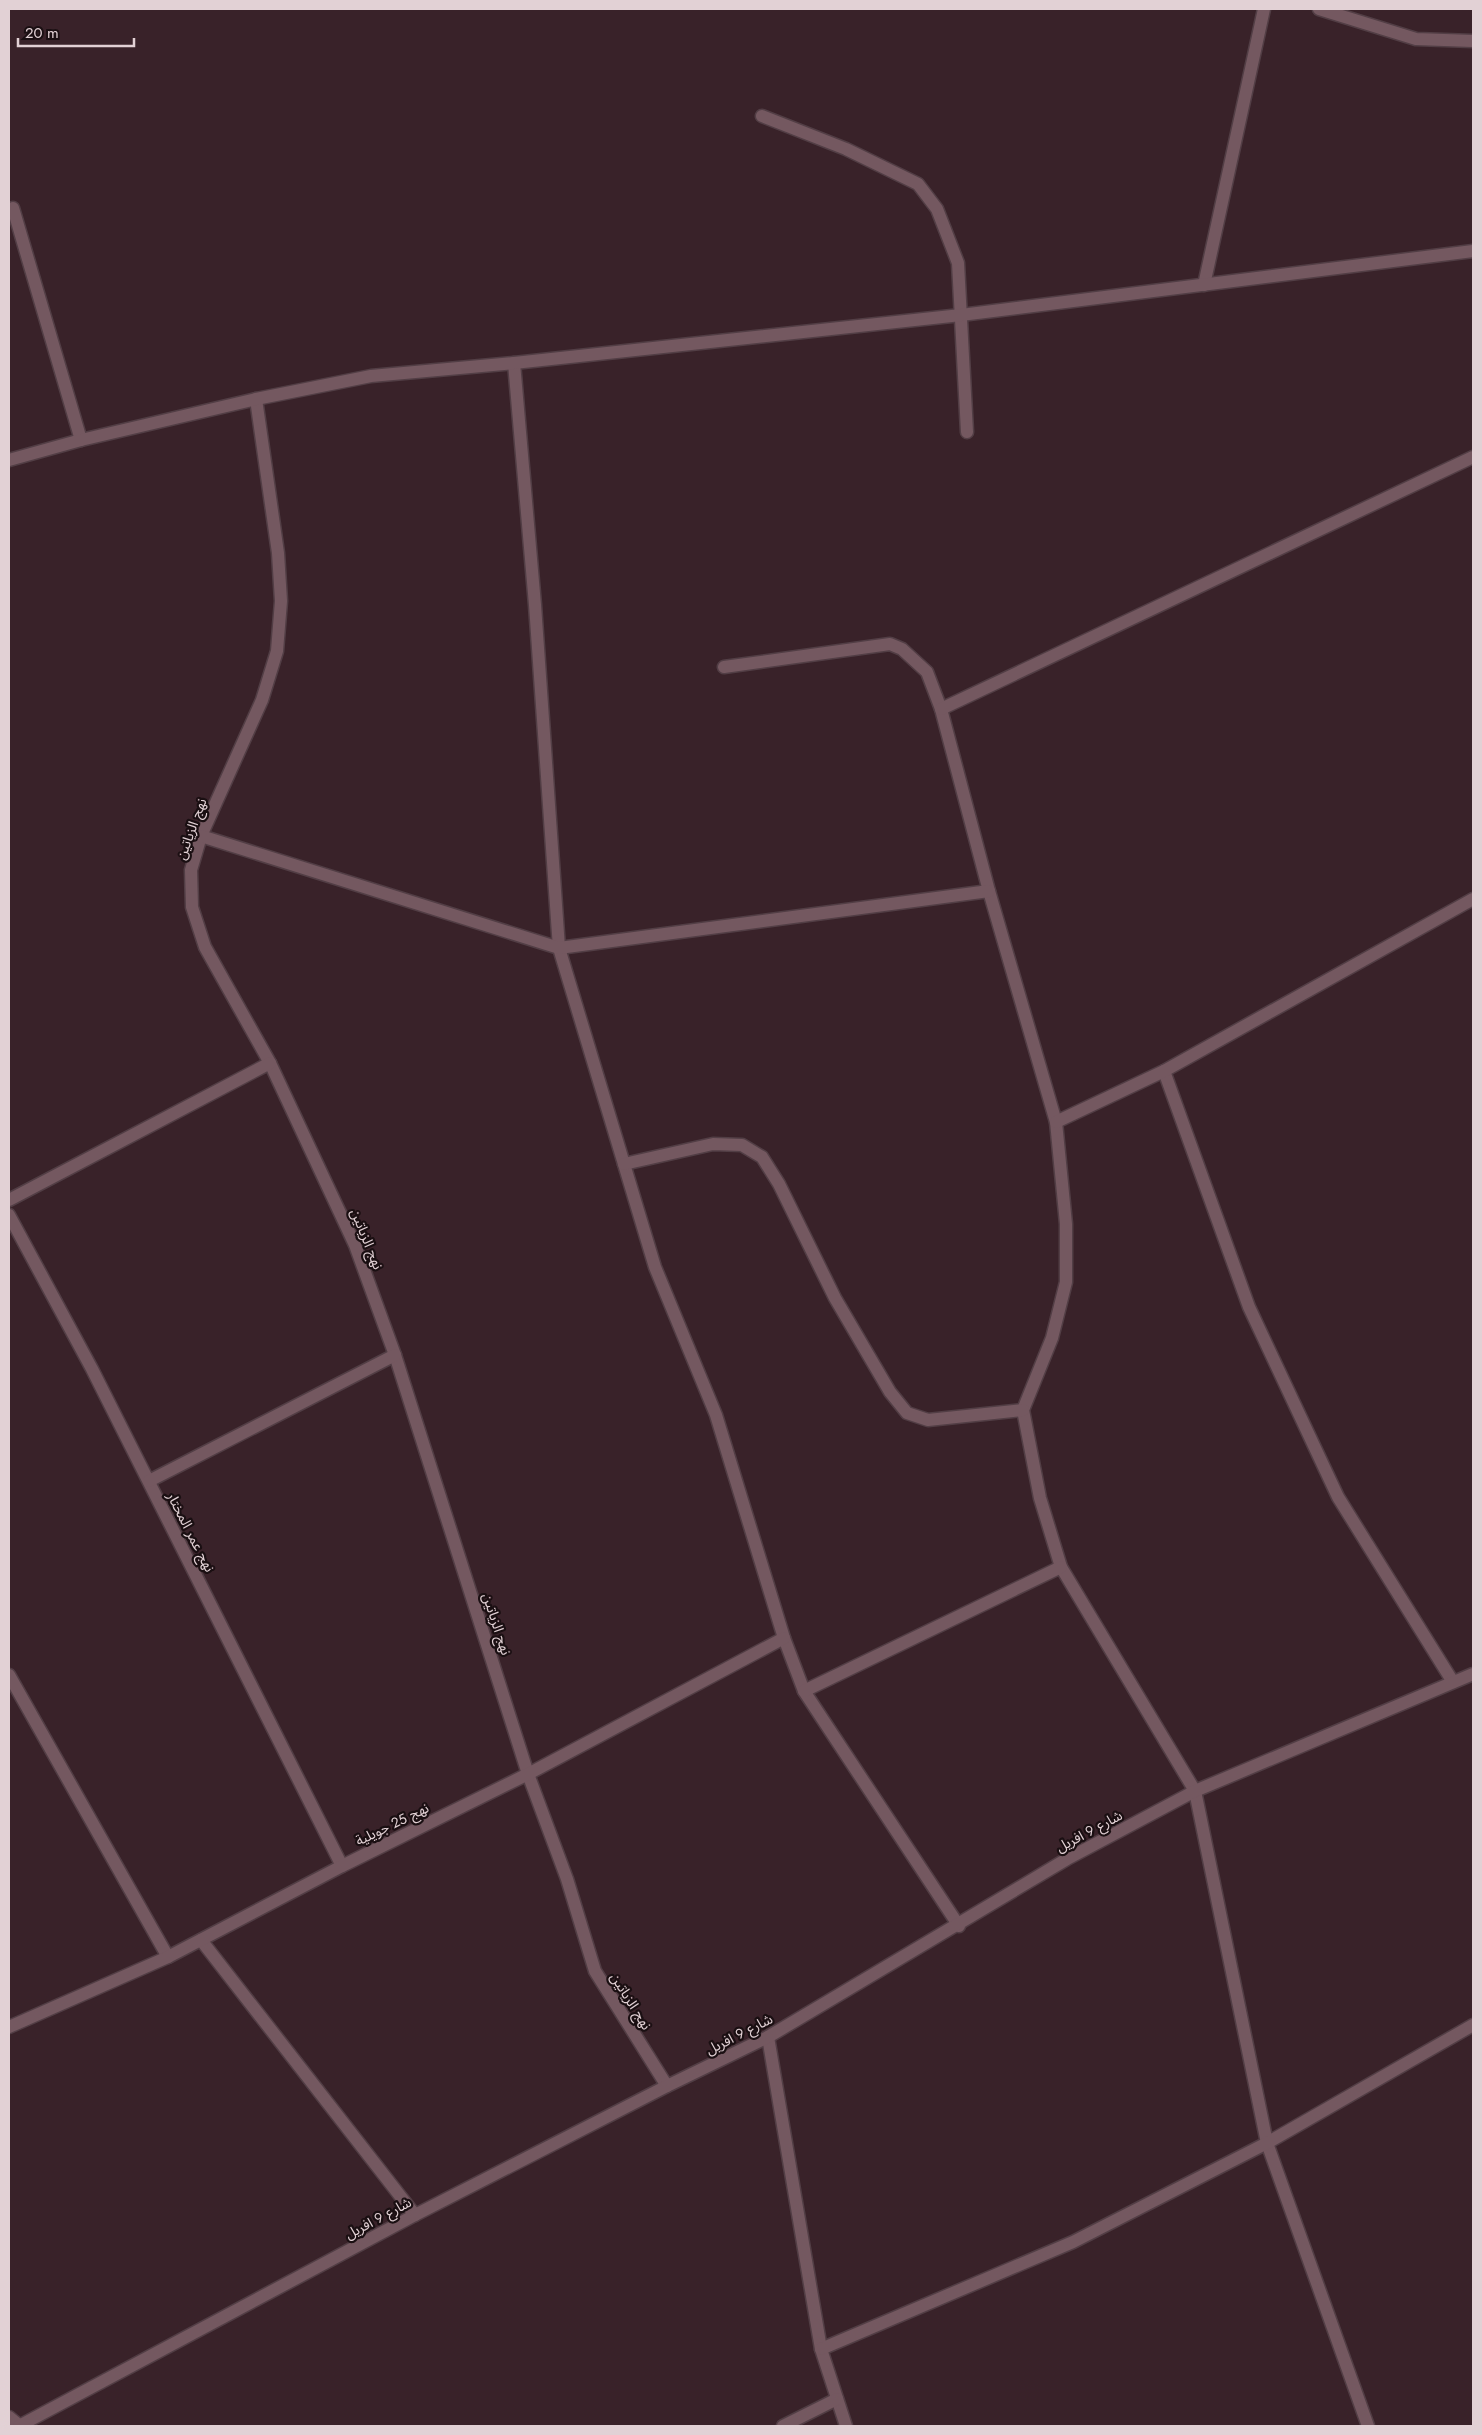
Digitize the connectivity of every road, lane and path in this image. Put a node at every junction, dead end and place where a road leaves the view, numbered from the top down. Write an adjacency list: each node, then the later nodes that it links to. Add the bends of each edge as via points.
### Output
1 (1264, 9): 7 (street)
2 (1319, 9): 3 (street, via 1416,39)
3 (1473, 41)
4 (762, 116): 8 (street, via 846,148 918,184 937,209 958,263)
5 (13, 208): 12 (street)
6 (1473, 251): 7 (street)
7 (1204, 285): 8 (street)
8 (961, 315): 9 (street); 11 (street)
9 (514, 363): 10 (street, via 371,376); 20 (street, via 536,605)
10 (256, 399): 12 (street); 17 (street, نهج الزياتين, via 278,553 281,601 276,651 262,700)
11 (967, 432)
12 (81, 440): 14 (street)
13 (1473, 457): 16 (street)
14 (9, 460)
15 (724, 667): 16 (street, via 890,644 902,649 927,672)
16 (941, 709): 18 (street)
17 (201, 836): 20 (street); 21 (street, نهج الزياتين, via 192,870 192,907 206,947)
18 (989, 891): 20 (street); 23 (street)
19 (1473, 899): 22 (street)
20 (559, 948): 24 (street)
21 (270, 1063): 25 (street); 27 (street, نهج الزياتين, via 355,1245)
22 (1164, 1071): 23 (street); 34 (street, via 1249,1307 1338,1497)
23 (1056, 1122): 28 (street, via 1066,1224 1066,1282 1052,1338)
24 (624, 1164): 28 (street, via 713,1144 742,1146 762,1157 779,1184 835,1298 890,1392 907,1413 928,1420); 31 (street, via 655,1268 716,1415)
25 (9, 1200)
26 (9, 1215): 29 (street, نهج عمر المختار)
27 (395, 1354): 29 (street); 36 (street, نهج الزياتين)
28 (1023, 1410): 30 (street, via 1040,1498)
29 (149, 1481): 38 (street, نهج عمر المختار)
30 (1062, 1567): 35 (street); 37 (street)
31 (784, 1638): 35 (street); 36 (street, نهج 25 جويلية)
32 (1473, 1674): 34 (street, شارع 9 افريل)
33 (9, 1677): 41 (street)
34 (1453, 1682): 37 (street, شارع 9 افريل)
35 (804, 1691): 39 (street)
36 (528, 1774): 38 (street, نهج 25 جويلية); 45 (street, نهج الزياتين, via 567,1879 595,1971)
37 (1195, 1791): 39 (street, شارع 9 افريل, via 1067,1859); 46 (street)
38 (342, 1866): 40 (street, نهج 25 جويلية)
39 (959, 1926): 44 (street, شارع 9 افريل)
40 (201, 1940): 41 (street, نهج 25 جويلية); 47 (street)
41 (168, 1957): 43 (street, نهج 25 جويلية)
42 (1473, 2025): 46 (street)
43 (9, 2027)
44 (768, 2037): 45 (street, شارع 9 افريل); 48 (street)
45 (667, 2086): 47 (street, شارع 9 افريل)
46 (1267, 2143): 48 (street, via 1073,2242); 54 (street)
47 (415, 2215): 51 (street, شارع 9 افريل)
48 (821, 2349): 49 (street)
49 (838, 2399): 52 (street); 53 (street)
50 (9, 2417): 51 (street)
51 (19, 2426)
52 (783, 2426)
53 (846, 2426)
54 (1368, 2426)

